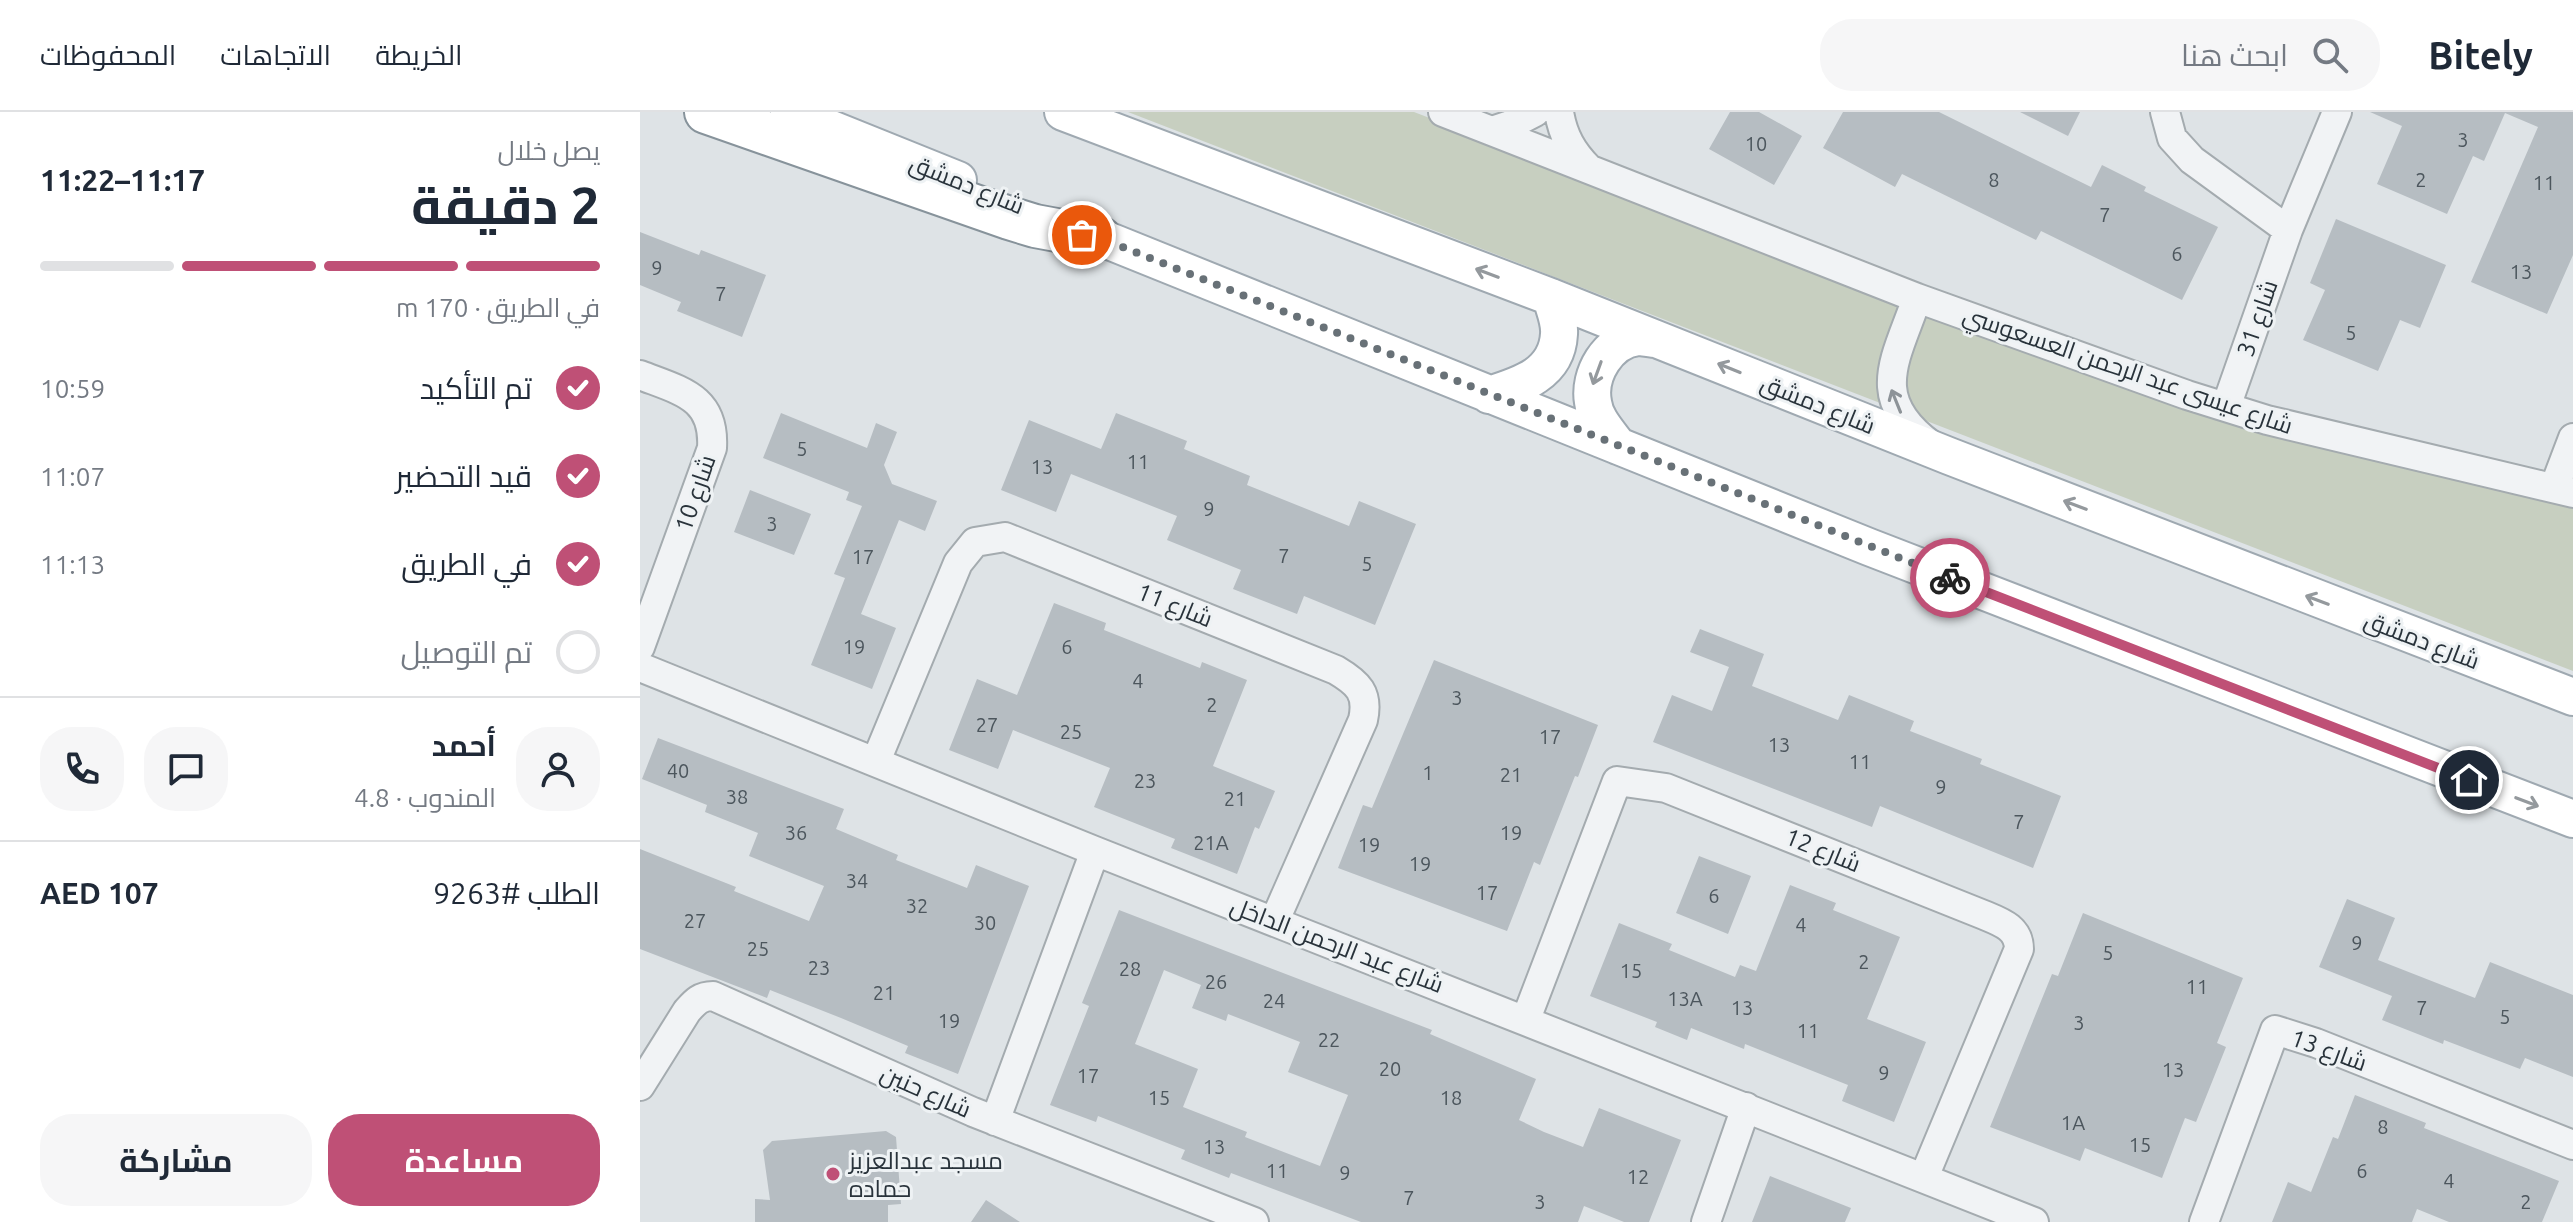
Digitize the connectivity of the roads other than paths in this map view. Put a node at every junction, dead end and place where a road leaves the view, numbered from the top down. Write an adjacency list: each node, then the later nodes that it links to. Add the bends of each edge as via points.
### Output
1 (706, 112): 12 (highway, via 1035,226)
2 (789, 112): 12 (main road, شارع دمشق)
3 (1063, 112): 13 (main road, شارع دمشق, one-way to 3)
4 (1443, 112): 9 (street, شارع عيسى عبد الرحمن العسعوسي)
5 (1535, 112): 9 (street)
6 (1559, 112): 10 (street, via 1564,135)
7 (2165, 112): 11 (street, via 2172,138 2192,160)
8 (2337, 112): 11 (street, شارع 31)
9 (1492, 131): 10 (street, شارع عيسى عبد الرحمن العسعوسي)
10 (1589, 170): 14 (street, شارع عيسى عبد الرحمن العسعوسي)
11 (2288, 230): 18 (street, شارع 31)
12 (1100, 238): 17 (main road, شارع دمشق)
13 (1551, 297): 15 (main road, شارع دمشق); 17 (main road, via 1559,333 1551,360 1531,380)
14 (1917, 298): 18 (street, شارع عيسى عبد الرحمن العسعوسي); 21 (street, one-way to 14, via 1914,432 1891,395 1892,371)
15 (1658, 339): 20 (main road, one-way to 20, via 1624,342 1611,350 1595,373 1592,402); 21 (main road, شارع دمشق, one-way to 15)
16 (640, 375): 23 (street, شارع 10, via 695,401 707,411 713,427 712,448)
17 (1489, 395): 20 (main road, شارع دمشق)
18 (2226, 407): 22 (street, شارع عيسى عبد الرحمن العسعوسي)
19 (2573, 438): 22 (street)
20 (1618, 446): 27 (main road, شارع دمشق, one-way to 27)
21 (1949, 456): 25 (main road, شارع دمشق, one-way to 21)
22 (2564, 491)
23 (640, 647)
24 (640, 667): 26 (street, شارع عبد الرحمن الداخل)
25 (2573, 697)
26 (876, 761): 28 (street, شارع عبد الرحمن الداخل); 29 (street, شارع 11, via 958,563 975,542 1005,537 1336,670 1361,690 1363,720)
27 (2573, 819)
28 (1095, 851): 29 (street, شارع عبد الرحمن الداخل); 33 (street)
29 (1275, 920): 30 (street, شارع عبد الرحمن الداخل)
30 (1526, 1019): 32 (street, شارع عبد الرحمن الداخل); 35 (street, شارع 12, via 1617,781 1666,788 2005,923 2013,931 2019,949)
31 (640, 1086): 33 (street, شارع حنين, via 687,1011 696,1000 713,996)
32 (1746, 1107): 35 (street, شارع عبد الرحمن الداخل); 38 (street)
33 (995, 1121): 37 (street, شارع حنين)
34 (2573, 1145): 40 (street, شارع 13, via 2275,1030)
35 (1924, 1177): 36 (street, شارع عبد الرحمن الداخل)
36 (1987, 1214): 39 (street, شارع عبد الرحمن الداخل)
37 (1254, 1222)
38 (1706, 1222)
39 (2034, 1222)
40 (2204, 1222)

